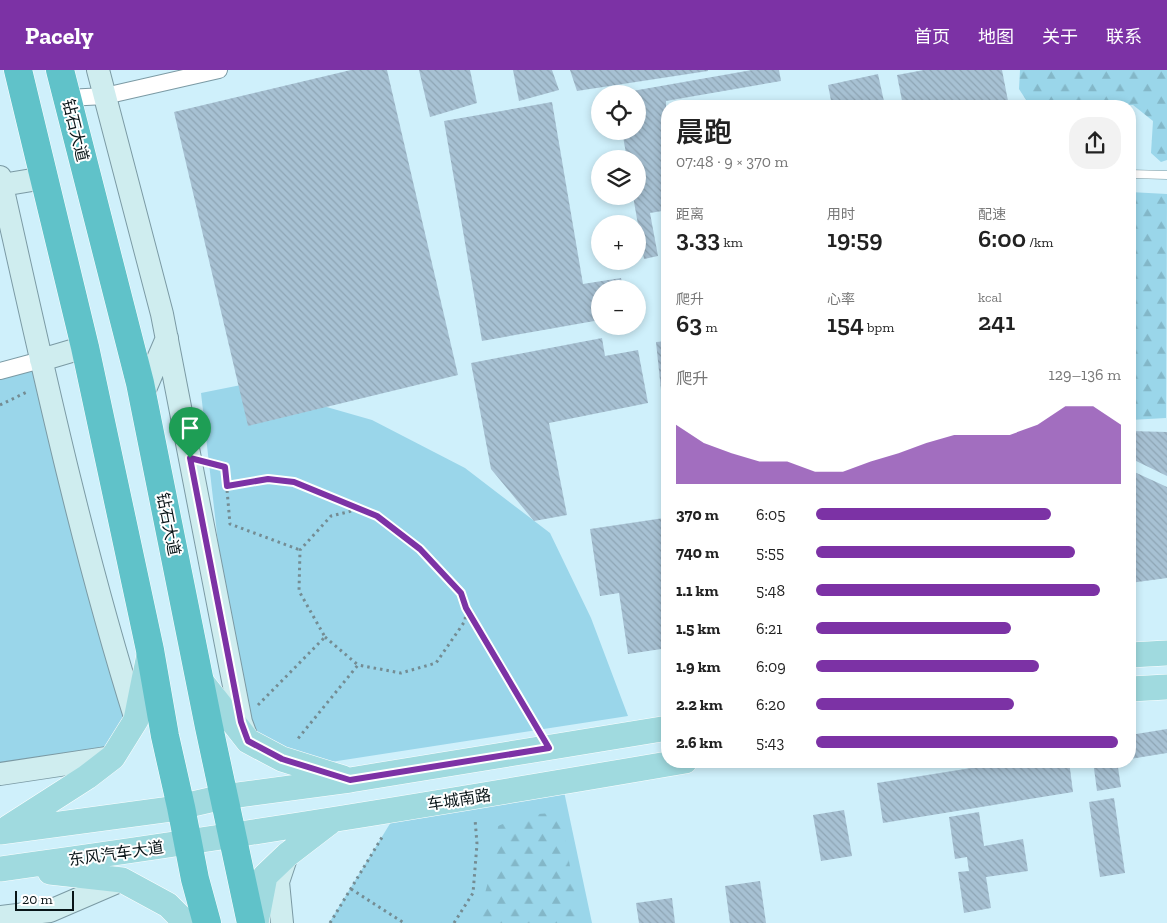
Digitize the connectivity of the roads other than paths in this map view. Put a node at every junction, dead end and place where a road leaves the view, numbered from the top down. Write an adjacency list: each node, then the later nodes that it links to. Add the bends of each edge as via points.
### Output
1 (18, 70): 10 (highway)
2 (60, 70): 7 (highway, 钻石大道)
3 (98, 70): 6 (street)
4 (219, 70): 5 (street)
5 (187, 74): 6 (street)
6 (105, 96): 7 (street); 12 (street)
7 (67, 98): 16 (highway, 钻石大道)
8 (1136, 174): 9 (lane)
9 (1167, 175)
10 (44, 178): 11 (street); 13 (highway)
11 (1, 181): 14 (street)
12 (167, 338): 16 (street); 25 (street)
13 (85, 347): 14 (street); 17 (highway)
14 (41, 360): 15 (street); 23 (street, via 76,504)
15 (0, 371)
16 (143, 394): 20 (highway, 钻石大道)
17 (150, 650): 23 (main road); 31 (highway)
18 (1167, 653): 19 (main road)
19 (1136, 654)
20 (201, 681): 25 (main road); 30 (highway, 钻石大道)
21 (1167, 687): 22 (main road)
22 (1136, 689)
23 (136, 720): 26 (main road)
24 (661, 729): 29 (main road)
25 (245, 732): 29 (main road, via 282,759)
26 (113, 757): 28 (street); 33 (main road)
27 (661, 765): 32 (main road, 车城南路)
28 (0, 774)
29 (350, 780): 30 (main road)
30 (223, 797): 31 (main road); 34 (highway, 钻石大道)
31 (182, 807): 33 (main road); 35 (highway)
32 (332, 821): 34 (main road, 车城南路); 36 (main road)
33 (1, 832)
34 (232, 835): 35 (main road, 东风汽车大道); 43 (highway, 钻石大道)
35 (188, 842): 37 (main road, 东风汽车大道); 42 (highway)
36 (287, 855): 44 (main road, via 265,876); 45 (street, via 278,882)
37 (8, 868): 38 (main road)
38 (122, 880): 39 (main road); 40 (street, via 50,911)
39 (170, 914): 41 (main road)
40 (0, 917)
41 (186, 923)
42 (207, 923)
43 (251, 923)
44 (256, 923)
45 (282, 923)

